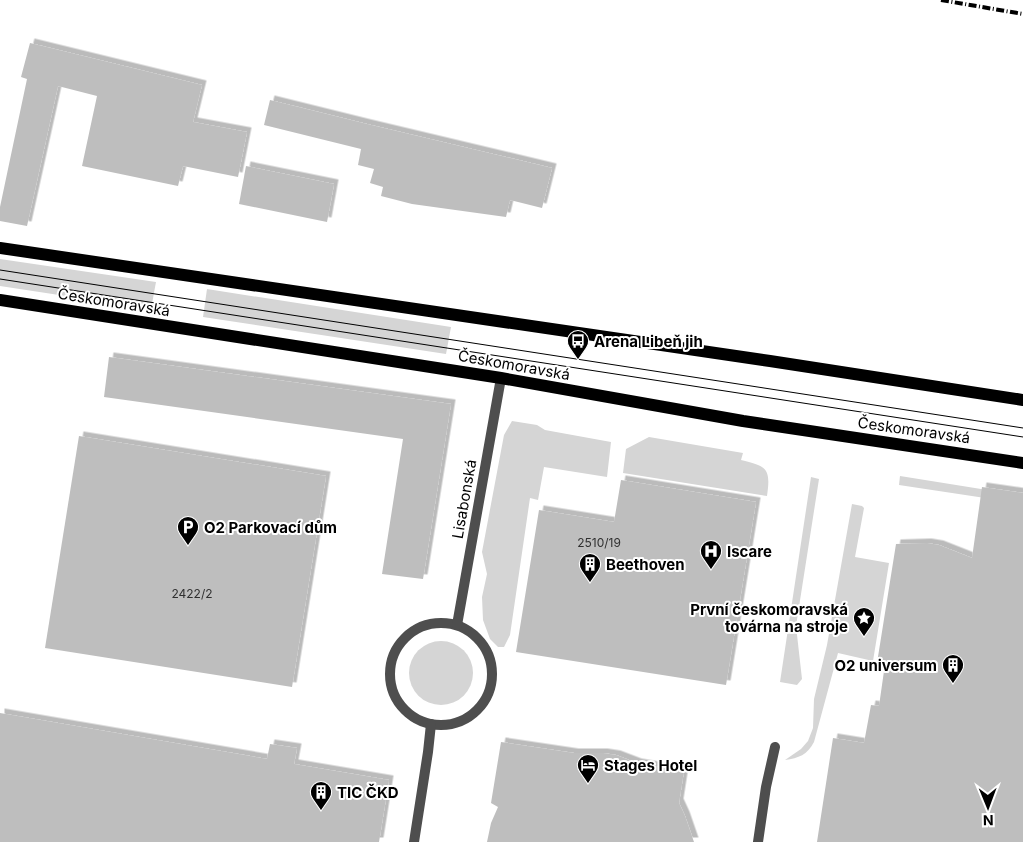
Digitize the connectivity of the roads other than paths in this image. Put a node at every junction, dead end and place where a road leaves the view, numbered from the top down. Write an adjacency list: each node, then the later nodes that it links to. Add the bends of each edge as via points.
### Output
1 (0, 248): 4 (main road)
2 (0, 300): 3 (main road, Českomoravská)
3 (501, 378): 5 (main road, Českomoravská, via 743,421); 6 (street, Lisabonská)
4 (1023, 400)
5 (1023, 463)
6 (457, 625): 7 (street, via 481,642 492,668 491,683 486,698 476,711 462,720); 7 (street, via 442,622 426,625 401,642 393,656 390,678 396,699 417,719)
7 (431, 724): 9 (street)
8 (775, 747): 10 (street)
9 (414, 842)
10 (758, 842)

